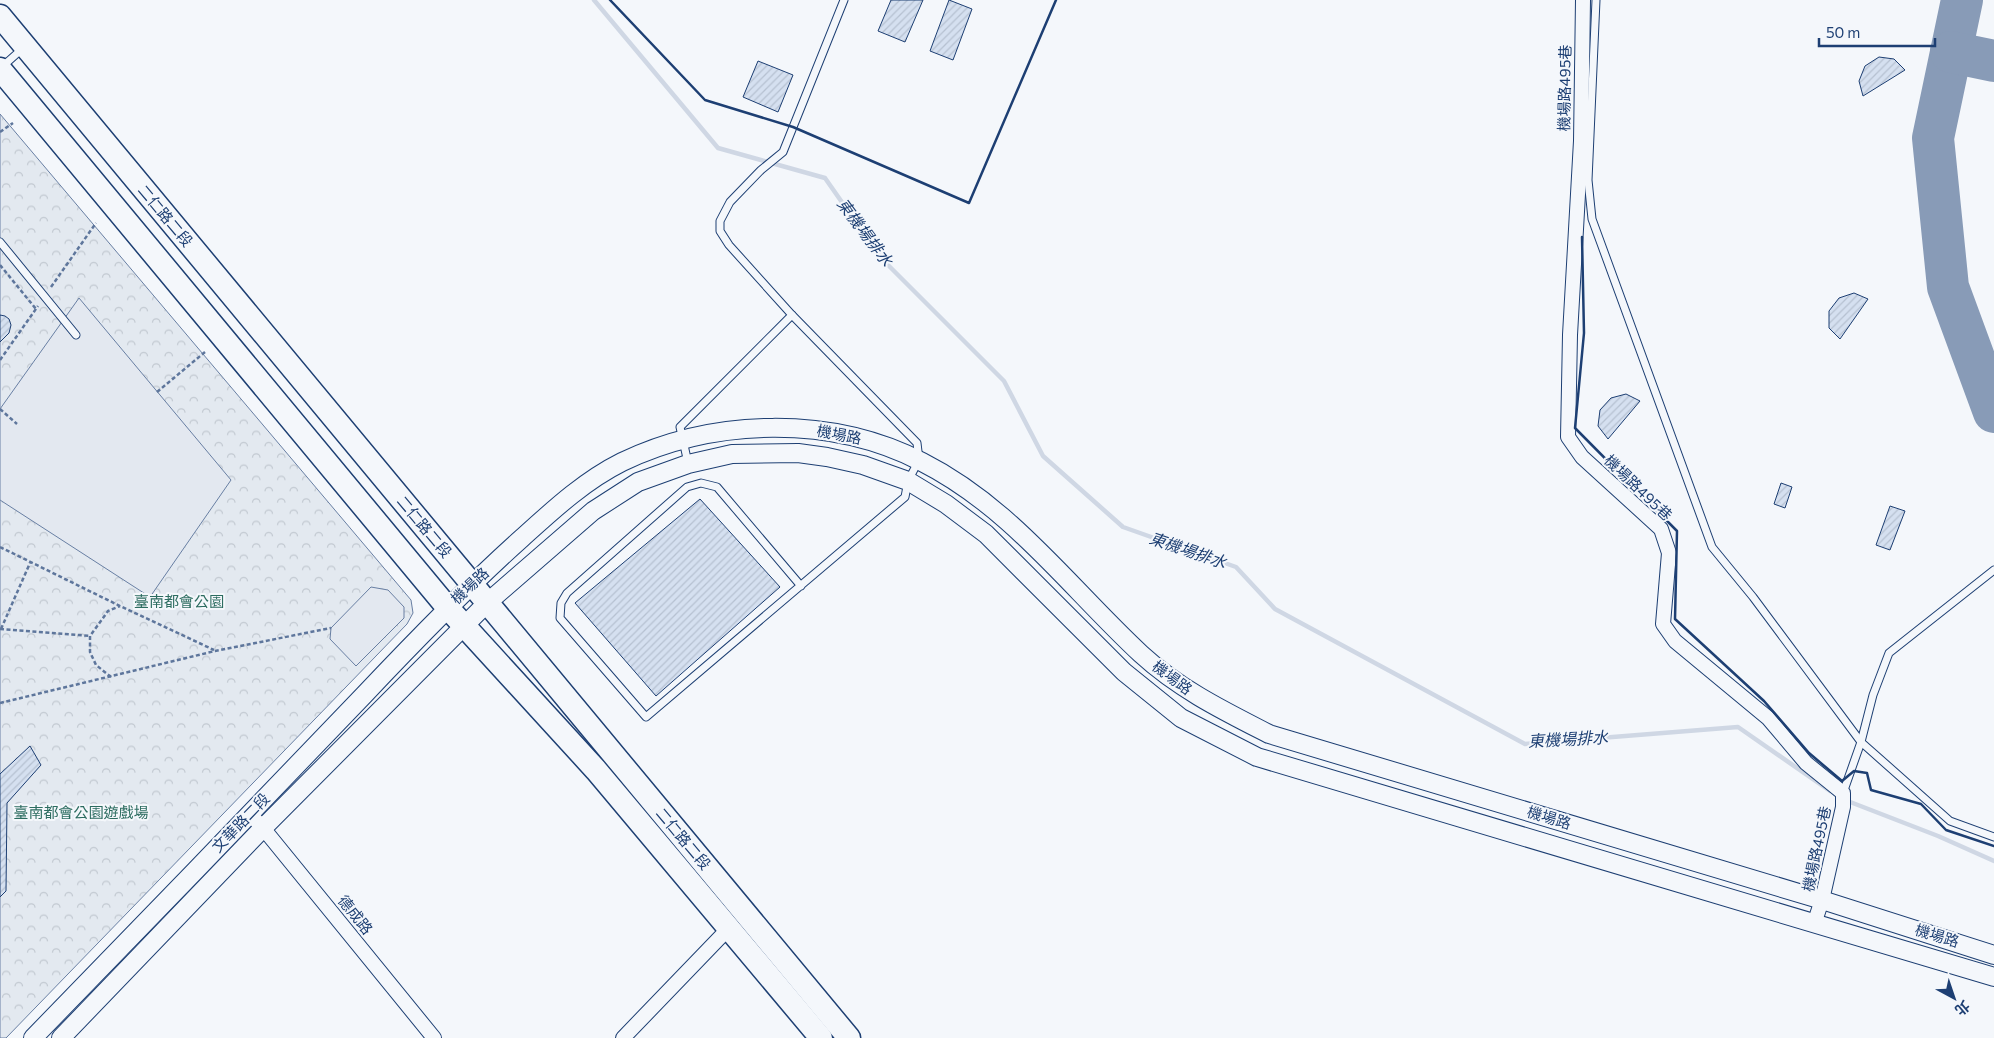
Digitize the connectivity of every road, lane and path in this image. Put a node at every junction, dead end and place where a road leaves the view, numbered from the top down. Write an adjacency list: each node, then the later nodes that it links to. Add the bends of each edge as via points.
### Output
1 (844, 0): 12 (lane, via 782,152 730,202 720,221 720,231 729,246)
2 (1583, 0): 38 (street, 機場路495巷, via 1581,140 1568,437 1582,457 1661,529 1669,553 1663,624 1675,641 1768,718)
3 (1596, 0): 37 (lane, via 1588,180 1592,220 1712,547)
4 (0, 16): 5 (main road, 二仁路二段)
5 (25, 47): 6 (lane); 25 (main road, 二仁路二段)
6 (0, 69): 29 (main road, 二仁路二段)
7 (13, 123): 8 (path)
8 (0, 132)
9 (0, 242): 13 (lane)
10 (0, 265): 11 (path)
11 (36, 309)
12 (792, 315): 18 (lane, via 680,427); 19 (lane, via 917,444)
13 (76, 335)
14 (205, 352): 15 (path)
15 (157, 392)
16 (0, 409): 17 (path)
17 (17, 424)
18 (681, 440): 19 (street, 機場路, via 739,428 793,428 839,433 882,445); 20 (lane); 25 (street, 機場路, via 622,462 573,493)
19 (918, 460): 21 (lane); 42 (street, 機場路, via 959,482 1004,517 1144,657 1199,699 1269,734)
20 (688, 464): 21 (street, 機場路, via 732,454 798,453 862,465); 27 (street, 機場路, via 638,482 593,510)
21 (908, 481): 26 (lane, via 906,497); 43 (street, 機場路, via 986,534 1124,672 1182,718 1257,757)
22 (0, 547): 23 (path)
23 (30, 563): 28 (path); 32 (path)
24 (1994, 570): 37 (lane, via 1889,653 1873,695)
25 (472, 584): 27 (main road, 二仁路二段); 29 (street, 機場路)
26 (801, 586): 26 (lane, via 646,717 560,618 561,603 568,593 688,487 700,483 717,487)
27 (487, 603): 30 (street, 機場路); 52 (main road, 二仁路二段)
28 (120, 606): 33 (path, via 108,611); 34 (path)
29 (447, 607): 30 (main road, 二仁路二段); 39 (street, 文華路二段)
30 (464, 626): 40 (street, 文華路二段); 44 (main road, 二仁路二段, via 596,770)
31 (331, 628): 34 (path)
32 (0, 630): 33 (path)
33 (90, 636): 35 (path, via 90,652 96,664)
34 (215, 650): 35 (path)
35 (111, 677): 36 (path)
36 (0, 703)
37 (1861, 742): 38 (lane); 41 (lane, via 1950,821)
38 (1843, 800): 42 (street, 機場路495巷)
39 (250, 814): 40 (street, 德成路); 47 (street, 文華路二段)
40 (263, 828): 48 (street, 文華路二段); 49 (street, 德成路)
41 (1994, 837)
42 (1822, 900): 43 (street, 機場路495巷); 45 (street, 機場路)
43 (1814, 924): 46 (street, 機場路)
44 (729, 928): 50 (street); 51 (main road, 二仁路二段)
45 (1994, 955)
46 (1994, 977)
47 (33, 1038)
48 (61, 1038)
49 (434, 1038)
50 (623, 1038)
51 (820, 1038)
52 (849, 1038)

